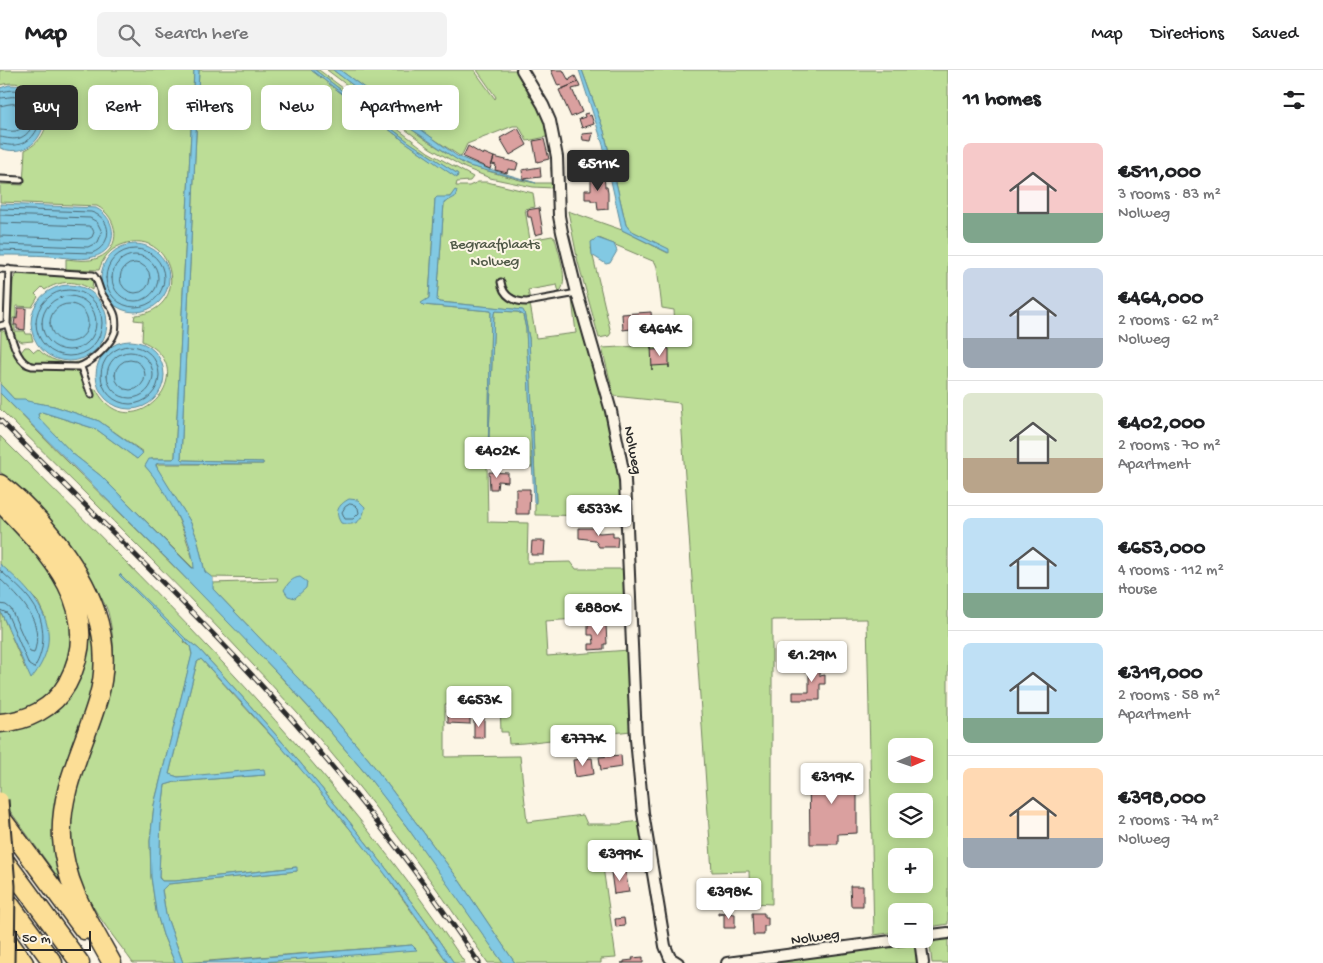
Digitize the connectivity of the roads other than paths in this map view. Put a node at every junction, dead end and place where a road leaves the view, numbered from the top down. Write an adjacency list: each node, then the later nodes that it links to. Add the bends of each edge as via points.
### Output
1 (522, 70): 7 (street, Nolweg, via 544,105 550,122 556,158 559,216)
2 (0, 180): 3 (lane)
3 (20, 180)
4 (0, 269): 5 (lane)
5 (9, 270): 8 (lane); 10 (lane, via 95,276 114,313 116,327 102,350)
6 (501, 282): 7 (lane, via 507,295 521,302)
7 (577, 293): 32 (street, Nolweg, via 611,411 625,480 636,739 643,813 664,946 670,958)
8 (7, 324): 9 (lane); 10 (lane, via 20,358 28,366)
9 (0, 326)
10 (81, 366): 11 (lane)
11 (90, 395)
12 (0, 484): 31 (highway, via 20,501 56,542 79,574 98,617 103,649 102,682 70,782 61,837 70,882)
13 (0, 502): 15 (highway)
14 (0, 509): 15 (highway)
15 (15, 518): 16 (highway, via 63,578 77,607 81,638 76,665 58,696 30,717)
16 (0, 723)
17 (0, 800): 27 (main road, bridge)
18 (0, 816): 30 (highway)
19 (0, 854): 29 (highway)
20 (0, 890): 28 (highway)
21 (0, 930): 27 (highway)
22 (948, 933): 23 (street)
23 (933, 935)
24 (0, 937): 27 (highway)
25 (888, 941): 33 (street, Nolweg)
26 (921, 948): 34 (street)
27 (15, 959)
28 (53, 963)
29 (80, 963)
30 (108, 963)
31 (112, 963)
32 (678, 963)
33 (727, 963)
34 (923, 963)

